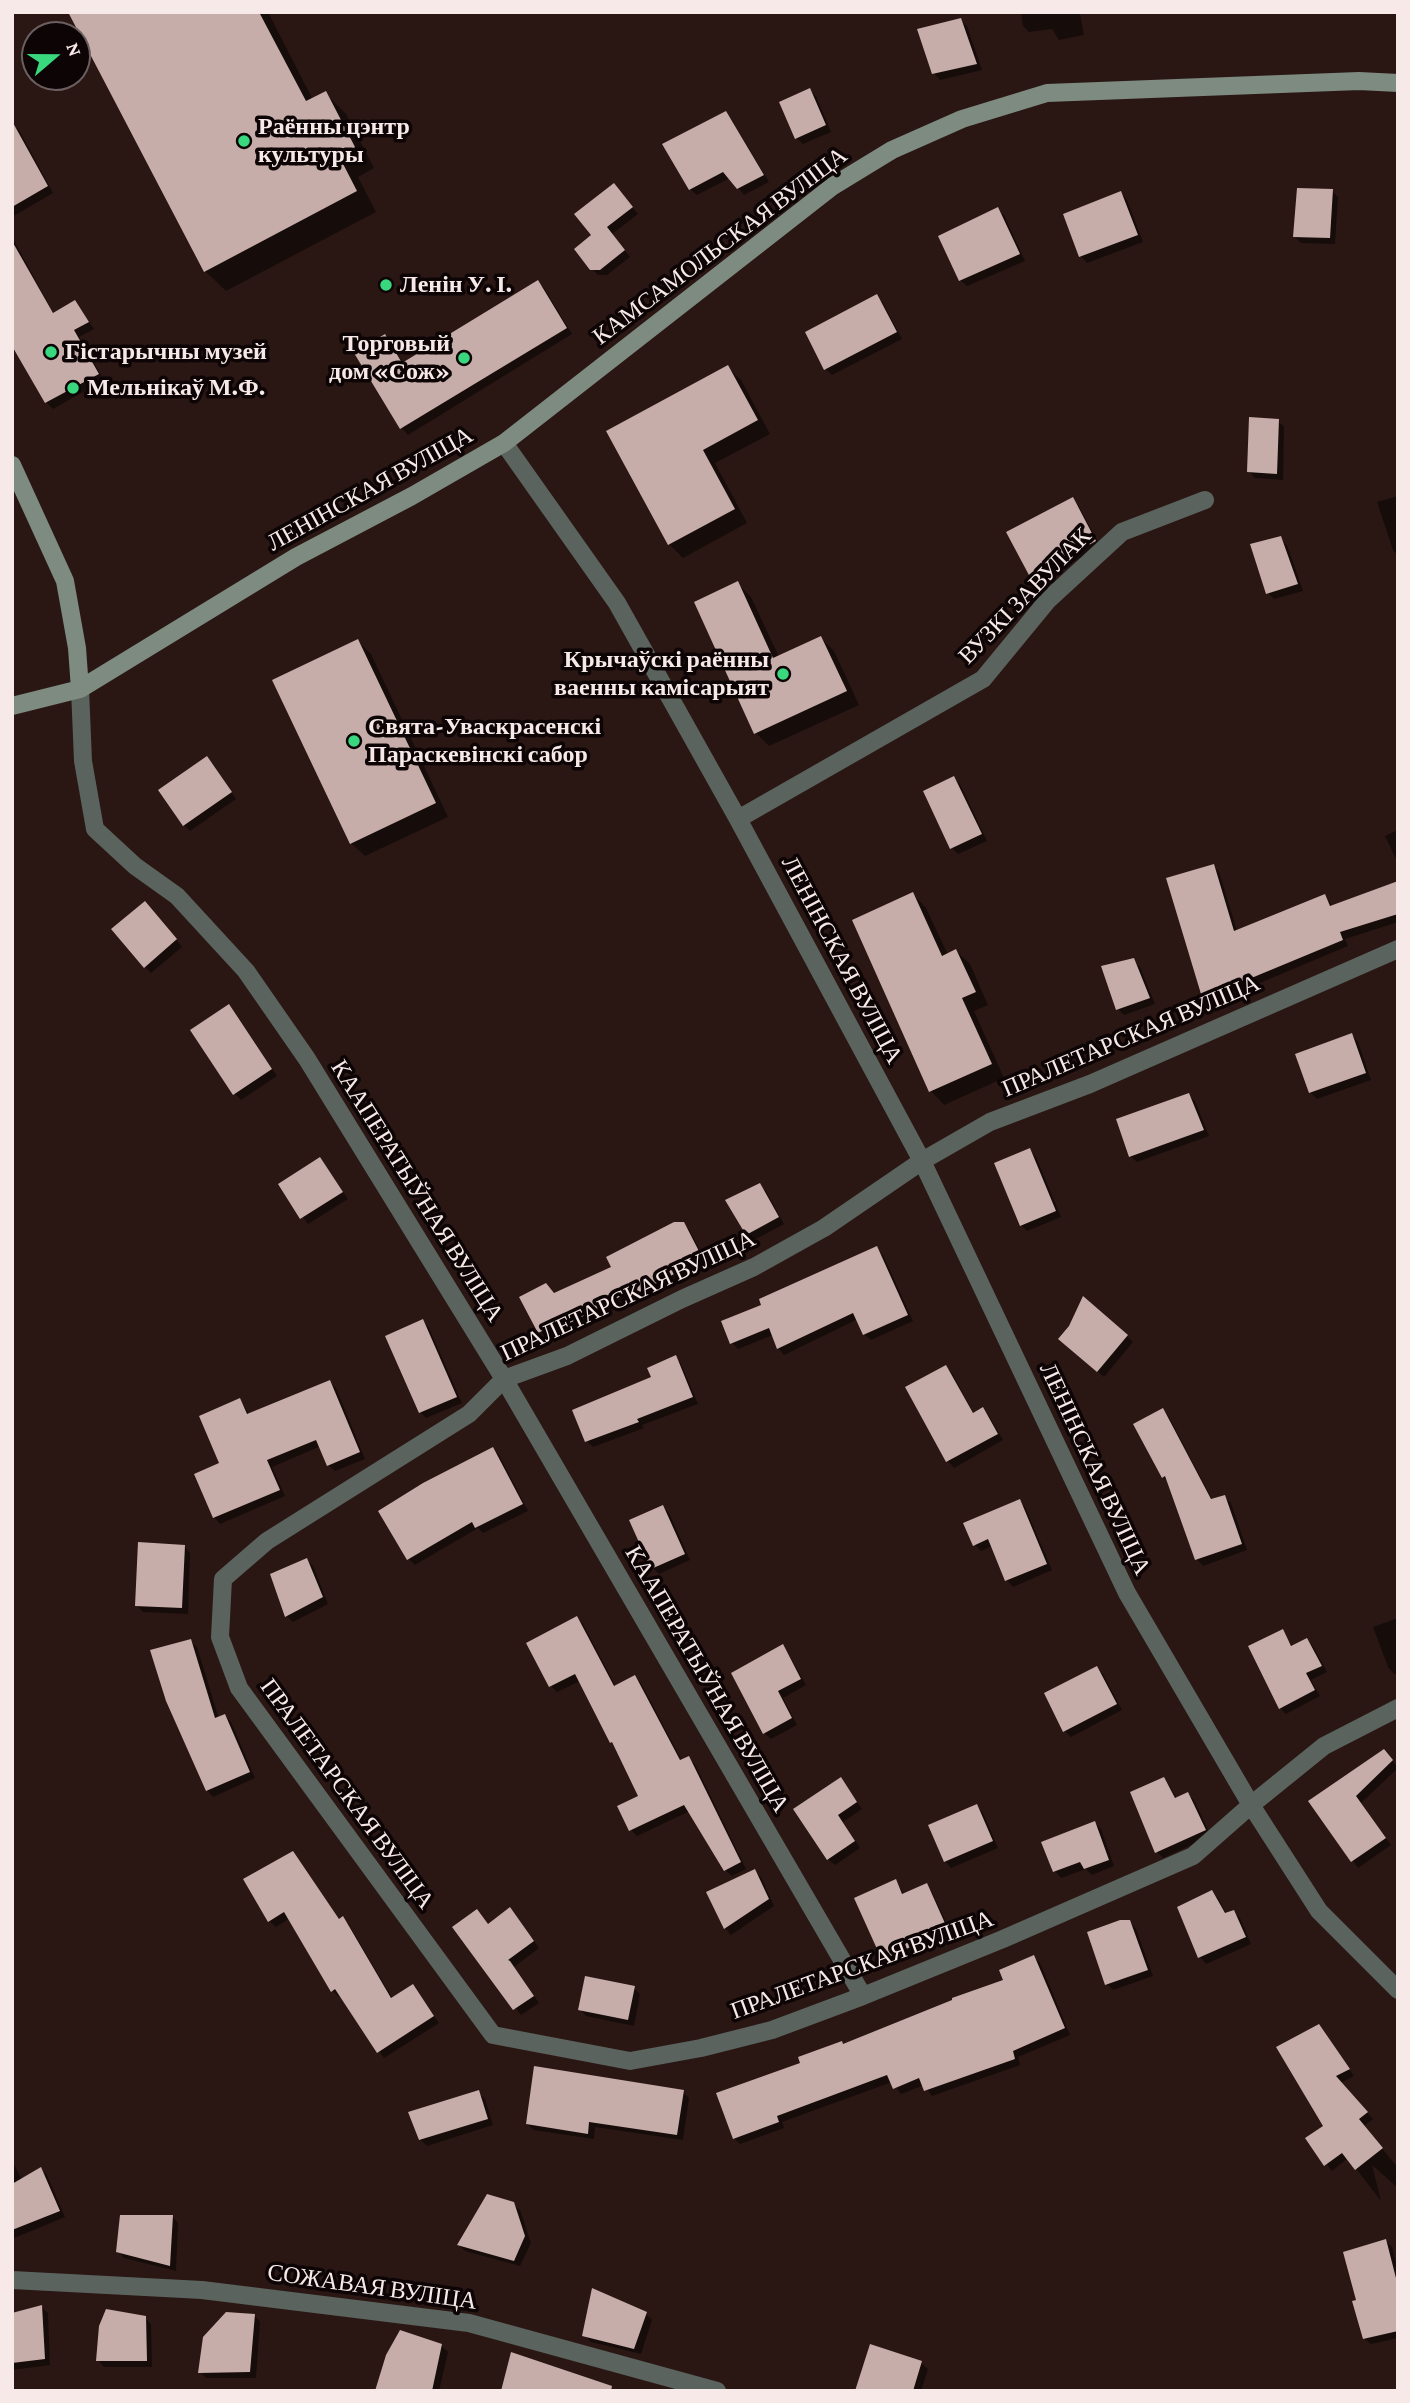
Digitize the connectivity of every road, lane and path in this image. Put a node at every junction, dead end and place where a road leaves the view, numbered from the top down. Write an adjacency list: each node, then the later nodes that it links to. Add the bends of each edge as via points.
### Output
1 (1398, 83): 2 (main road, КАМСАМОЛЬСКАЯ ВУЛІЦА, via 1047,93 962,119 891,150 832,186)
2 (504, 443): 5 (main road, ЛЕНІНСКАЯ ВУЛІЦА, via 296,557); 7 (street, ЛЕНІНСКАЯ ВУЛІЦА, via 617,603)
3 (12, 465): 5 (main road, via 65,581 78,648)
4 (1205, 500): 7 (street, ВУЗКІ ЗАВУЛАК, via 1122,532 1048,600 983,679)
5 (80, 689): 6 (main road, ЛЕНІНСКАЯ ВУЛІЦА); 10 (street, КААПЕРАТЫЎНАЯ ВУЛІЦА, via 83,761 95,829 177,896 246,971 307,1059)
6 (12, 706)
7 (738, 819): 9 (street, ЛЕНІНСКАЯ ВУЛІЦА)
8 (1398, 950): 9 (street, ПРАЛЕТАРСКАЯ ВУЛІЦА, via 1090,1084 990,1122)
9 (922, 1161): 10 (street, ПРАЛЕТАРСКАЯ ВУЛІЦА, via 824,1228 754,1267 567,1356); 12 (street, ЛЕНІНСКАЯ ВУЛІЦА, via 1126,1593)
10 (505, 1379): 14 (street, КААПЕРАТЫЎНАЯ ВУЛІЦА); 14 (street, ПРАЛЕТАРСКАЯ ВУЛІЦА, via 469,1415 267,1541 223,1579 220,1637 239,1688 493,2035 630,2061 772,2030)
11 (1398, 1708): 12 (street, ПРАЛЕТАРСКАЯ ВУЛІЦА, via 1324,1746)
12 (1251, 1805): 13 (street, ЛЕНІНСКАЯ ВУЛІЦА, via 1319,1911); 14 (street, ПРАЛЕТАРСКАЯ ВУЛІЦА, via 1193,1856)
13 (1398, 1990)
14 (863, 1996)
15 (12, 2280): 16 (street, СОЖАВАЯ ВУЛІЦА, via 202,2290 469,2323)
16 (717, 2391)

